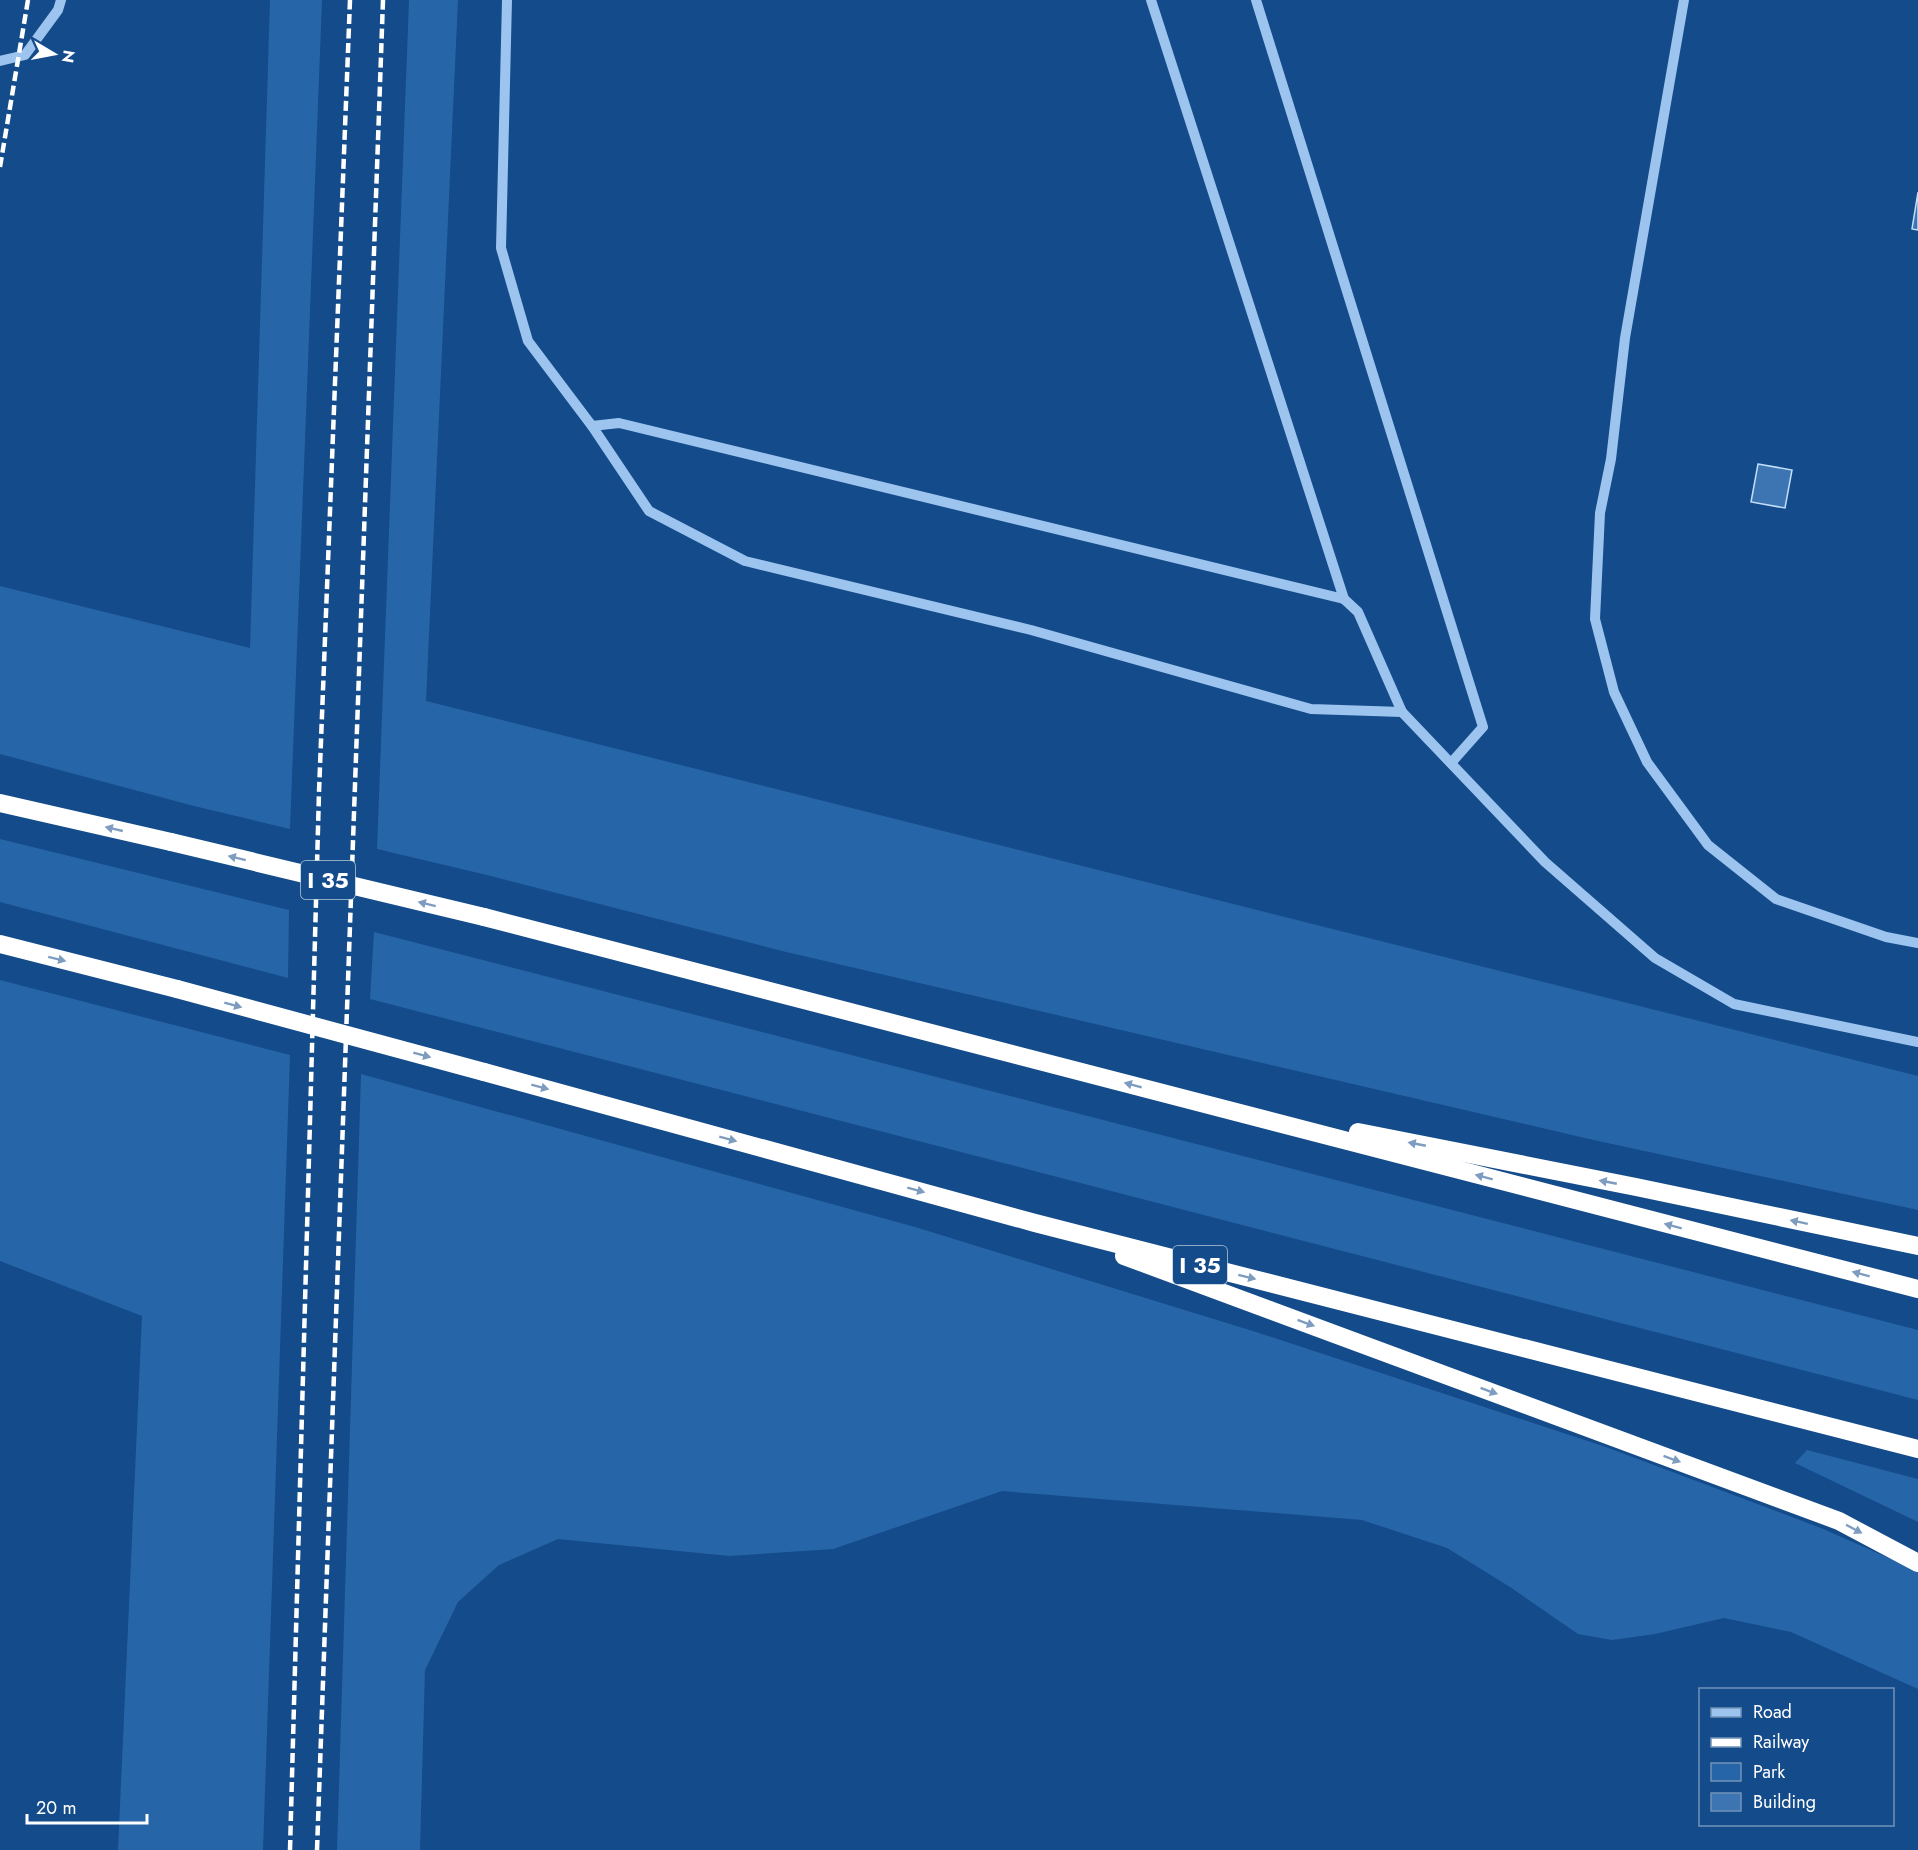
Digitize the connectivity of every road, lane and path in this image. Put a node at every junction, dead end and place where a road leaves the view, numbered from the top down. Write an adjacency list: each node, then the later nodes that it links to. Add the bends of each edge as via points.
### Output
1 (61, 0): 6 (lane, via 25,55)
2 (507, 0): 7 (lane, via 501,248 528,341)
3 (1151, 0): 8 (lane)
4 (1256, 0): 10 (lane, via 1483,727)
5 (1684, 0): 12 (lane, via 1625,338 1611,459 1600,513 1595,619 1614,692 1647,762 1708,845 1776,899 1886,937)
6 (0, 61)
7 (592, 426): 8 (lane, via 619,423); 9 (lane, via 649,511 745,561 1031,630 1311,709)
8 (1344, 599): 9 (lane, via 1358,612)
9 (1402, 712): 10 (lane)
10 (1451, 763): 14 (lane, via 1545,862 1655,958 1734,1004)
11 (0, 803): 15 (highway, I 35, one-way to 11, bridge, via 484,917)
12 (1918, 943)
13 (0, 944): 16 (highway, I 35, one-way to 16, bridge)
14 (1918, 1042)
15 (1171, 1095): 17 (highway, one-way to 15); 18 (highway, I 35, one-way to 15)
16 (1035, 1223): 19 (highway, I 35, one-way to 19); 20 (highway, one-way to 20, via 1839,1521)
17 (1918, 1246)
18 (1918, 1289)
19 (1918, 1449)
20 (1918, 1563)

